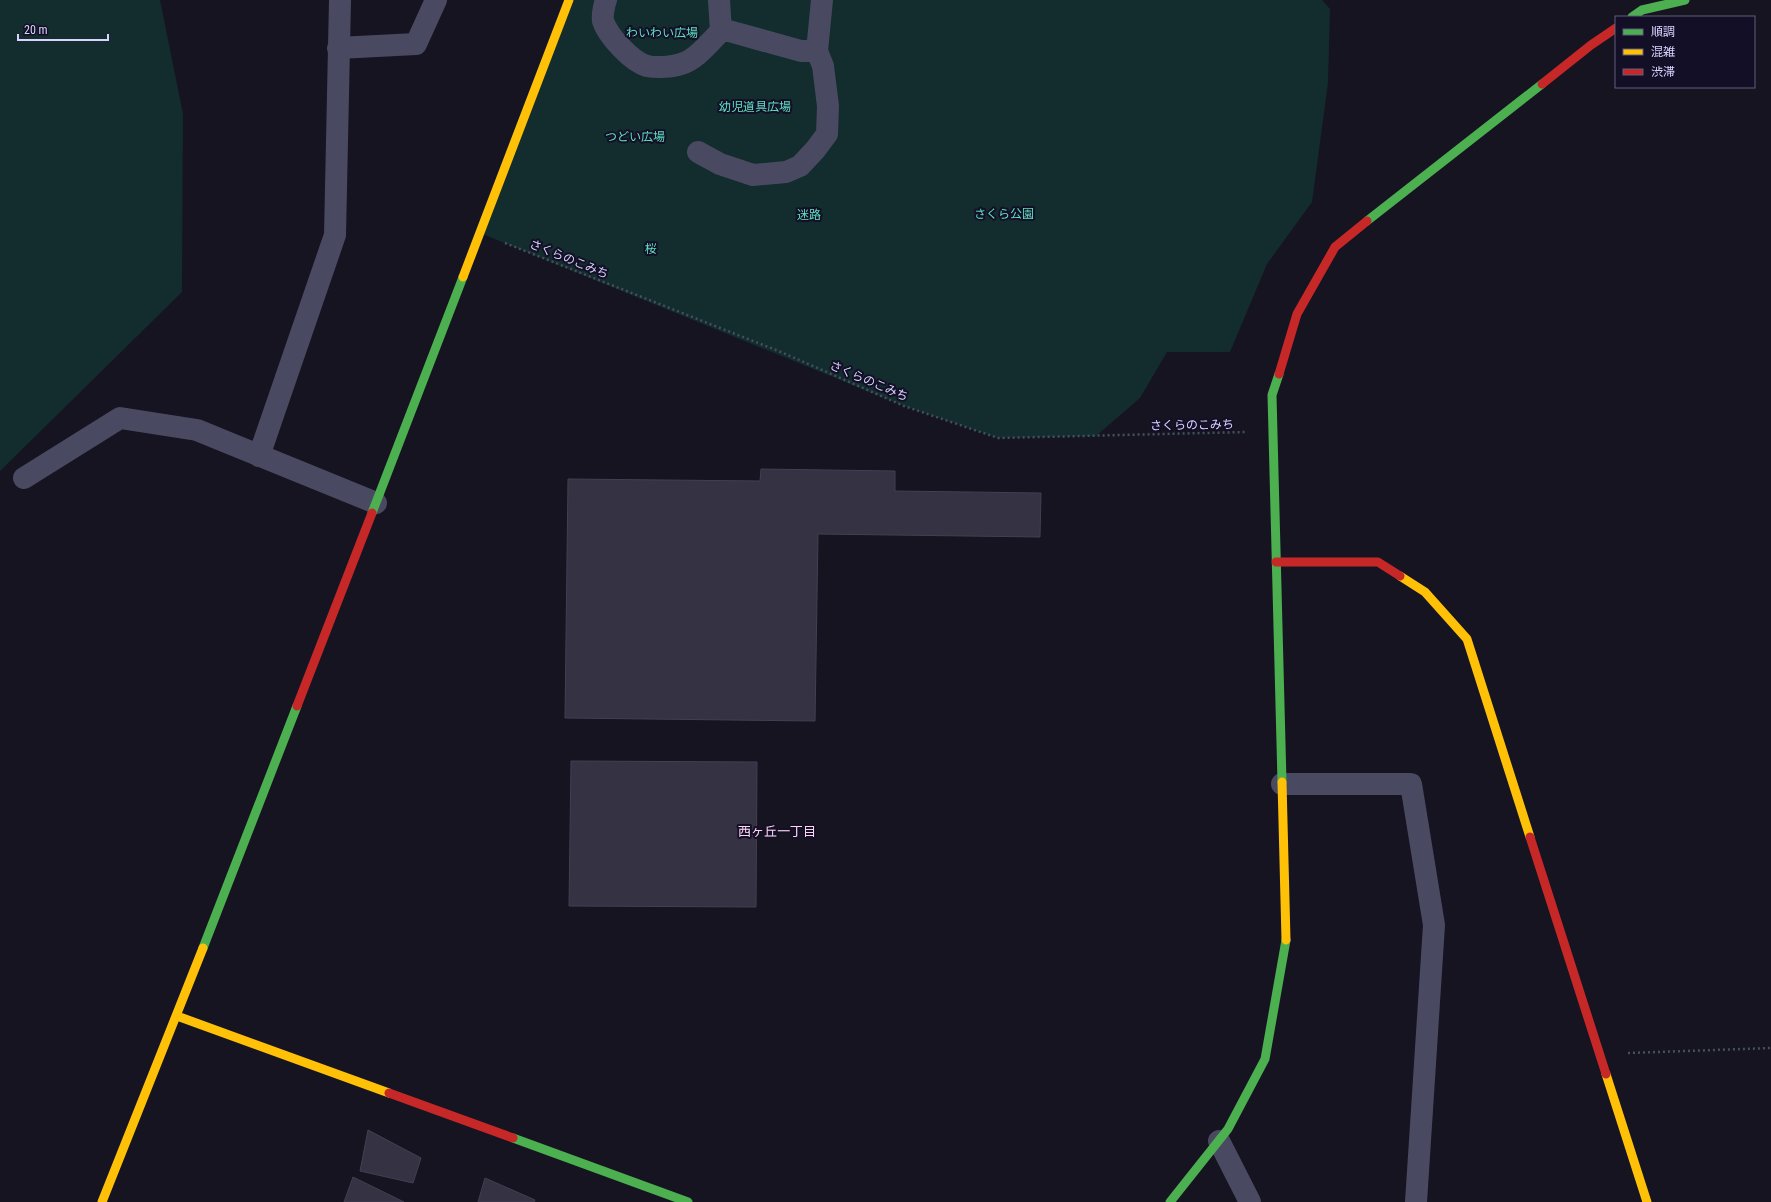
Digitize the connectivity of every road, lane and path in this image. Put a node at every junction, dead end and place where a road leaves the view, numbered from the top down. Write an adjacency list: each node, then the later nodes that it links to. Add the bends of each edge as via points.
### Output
1 (340, 0): 11 (street)
2 (436, 0): 11 (street, via 416,44)
3 (569, 0): 14 (street)
4 (606, 0): 10 (street, via 603,20 610,34 620,47 647,66 682,64 693,58)
5 (720, 0): 10 (street)
6 (822, 0): 12 (street)
7 (1686, 0): 8 (street, via 1642,10)
8 (1633, 16)
9 (1615, 29): 15 (street, via 1578,55 1336,247 1297,314 1272,395)
10 (721, 31): 12 (street, via 802,51)
11 (338, 48): 16 (street, via 335,235)
12 (817, 51): 13 (street, via 823,66 828,106 826,134 800,166 786,172 753,175 720,164)
13 (698, 152)
14 (480, 233): 15 (path, さくらのこみち, via 780,352 904,406 998,438); 18 (street)
15 (1273, 432): 19 (street)
16 (259, 456): 17 (street, via 197,430 120,418); 18 (street)
17 (24, 478)
18 (376, 503): 21 (street)
19 (1276, 562): 20 (street); 23 (street, via 1378,562 1425,592 1467,639)
20 (1282, 784): 24 (street, via 1286,946 1265,1059); 29 (street, via 1411,784 1434,925)
21 (177, 1016): 25 (street); 26 (street)
22 (1771, 1048): 23 (path)
23 (1600, 1054): 30 (street)
24 (1219, 1141): 27 (street); 28 (street)
25 (102, 1202)
26 (688, 1202)
27 (1170, 1202)
28 (1250, 1202)
29 (1416, 1202)
30 (1647, 1202)

